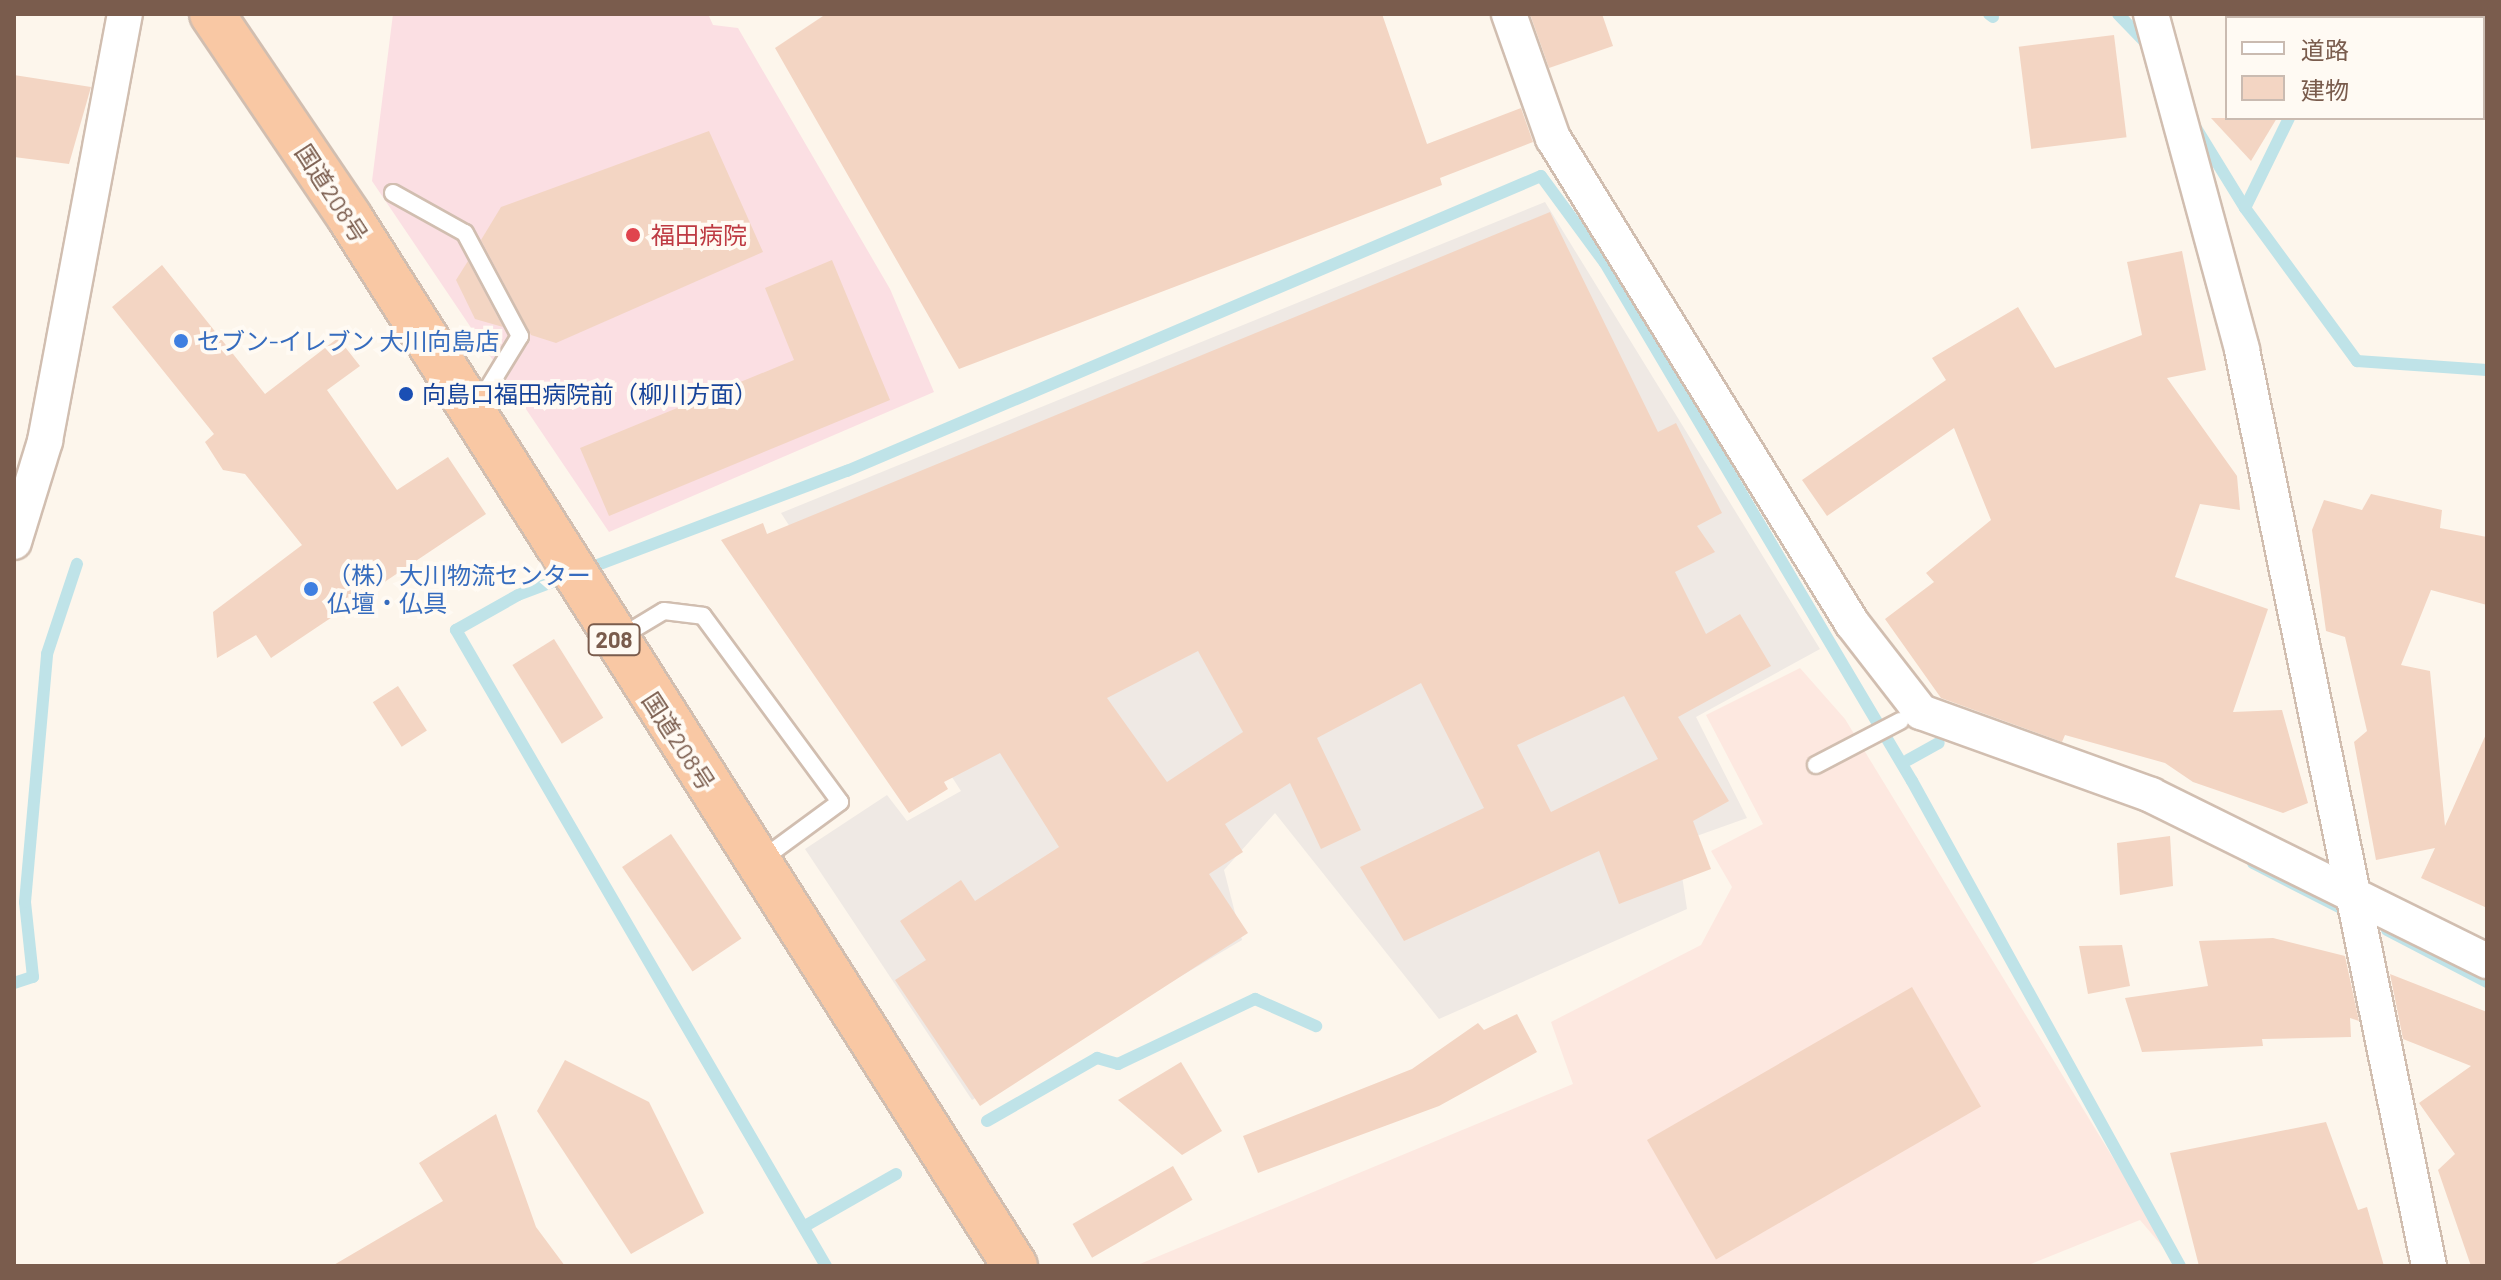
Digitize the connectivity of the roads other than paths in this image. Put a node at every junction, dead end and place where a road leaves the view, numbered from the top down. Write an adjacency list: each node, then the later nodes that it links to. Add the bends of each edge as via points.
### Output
1 (125, 14): 7 (street, via 45,441)
2 (212, 14): 6 (highway, 国道208号 / 208, via 350,218)
3 (1509, 14): 12 (street, via 1553,138 1852,623 1921,712 2151,795)
4 (2151, 14): 12 (street, via 2242,350)
5 (393, 193): 6 (lane, via 465,233 520,336)
6 (472, 415): 8 (highway, 国道208号 / 208)
7 (14, 542)
8 (614, 640): 11 (highway, 国道208号 / 208); 11 (lane, via 664,611 703,616 840,802)
9 (1900, 721): 10 (lane)
10 (1816, 765)
11 (757, 863): 14 (highway, 国道208号 / 208)
12 (2352, 893): 13 (street); 15 (street)
13 (2487, 961)
14 (1015, 1266)
15 (2429, 1266)

